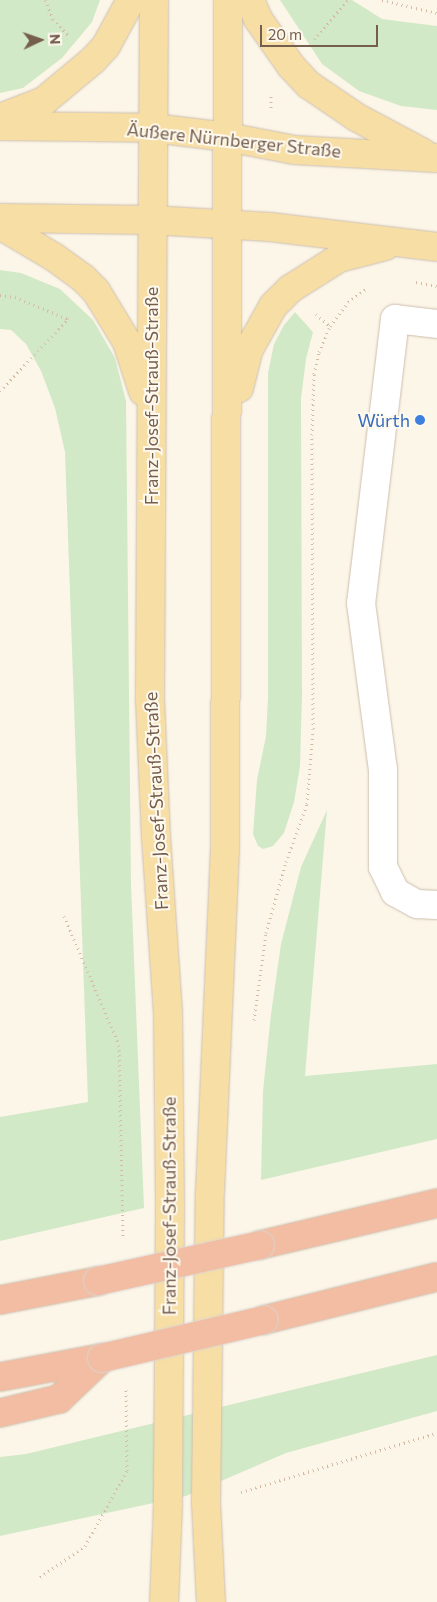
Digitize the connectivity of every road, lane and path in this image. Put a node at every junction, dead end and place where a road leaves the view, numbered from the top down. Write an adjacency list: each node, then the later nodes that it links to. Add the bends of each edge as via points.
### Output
1 (45, 0): 8 (path)
2 (131, 0): 9 (main road, via 106,46 93,60 44,102)
3 (154, 0): 11 (main road, Franz-Josef-Strauß-Straße)
4 (228, 0): 12 (main road)
5 (250, 0): 13 (main road, via 258,19 291,66 309,85 356,117)
6 (382, 0): 7 (path)
7 (437, 13)
8 (53, 19)
9 (0, 118)
10 (0, 126): 11 (main road, Äußere Nürnberger Straße)
11 (153, 128): 12 (main road, Äußere Nürnberger Straße); 15 (main road, Franz-Josef-Strauß-Straße)
12 (227, 137): 13 (main road, Äußere Nürnberger Straße, via 295,150); 16 (main road)
13 (433, 157)
14 (0, 218): 15 (main road)
15 (152, 220): 16 (main road); 25 (main road, Franz-Josef-Strauß-Straße)
16 (228, 224): 18 (main road); 24 (main road)
17 (0, 225): 25 (main road, via 54,257 96,291 127,342 140,380)
18 (399, 242): 19 (main road); 24 (main road, via 338,258 290,289 273,306 248,351)
19 (437, 247)
20 (68, 319): 23 (path)
21 (437, 324): 26 (street, via 396,320 361,603 383,770 383,867 395,892 417,904)
22 (330, 326): 27 (path, via 314,374 313,729 307,804 286,862 266,934)
23 (0, 391)
24 (228, 431): 37 (main road, via 225,849 210,1212 206,1502)
25 (151, 432): 36 (main road, Franz-Josef-Strauß-Straße, via 150,700 168,1022 168,1504)
26 (437, 905)
27 (254, 1021)
28 (437, 1203): 30 (highway, bridge, via 98,1281)
29 (437, 1277): 31 (highway, bridge)
30 (0, 1300)
31 (102, 1358): 32 (highway); 33 (highway, via 59,1398)
32 (0, 1377)
33 (0, 1413)
34 (437, 1433): 35 (path, via 237,1493)
35 (238, 1484)
36 (164, 1602)
37 (211, 1602)

